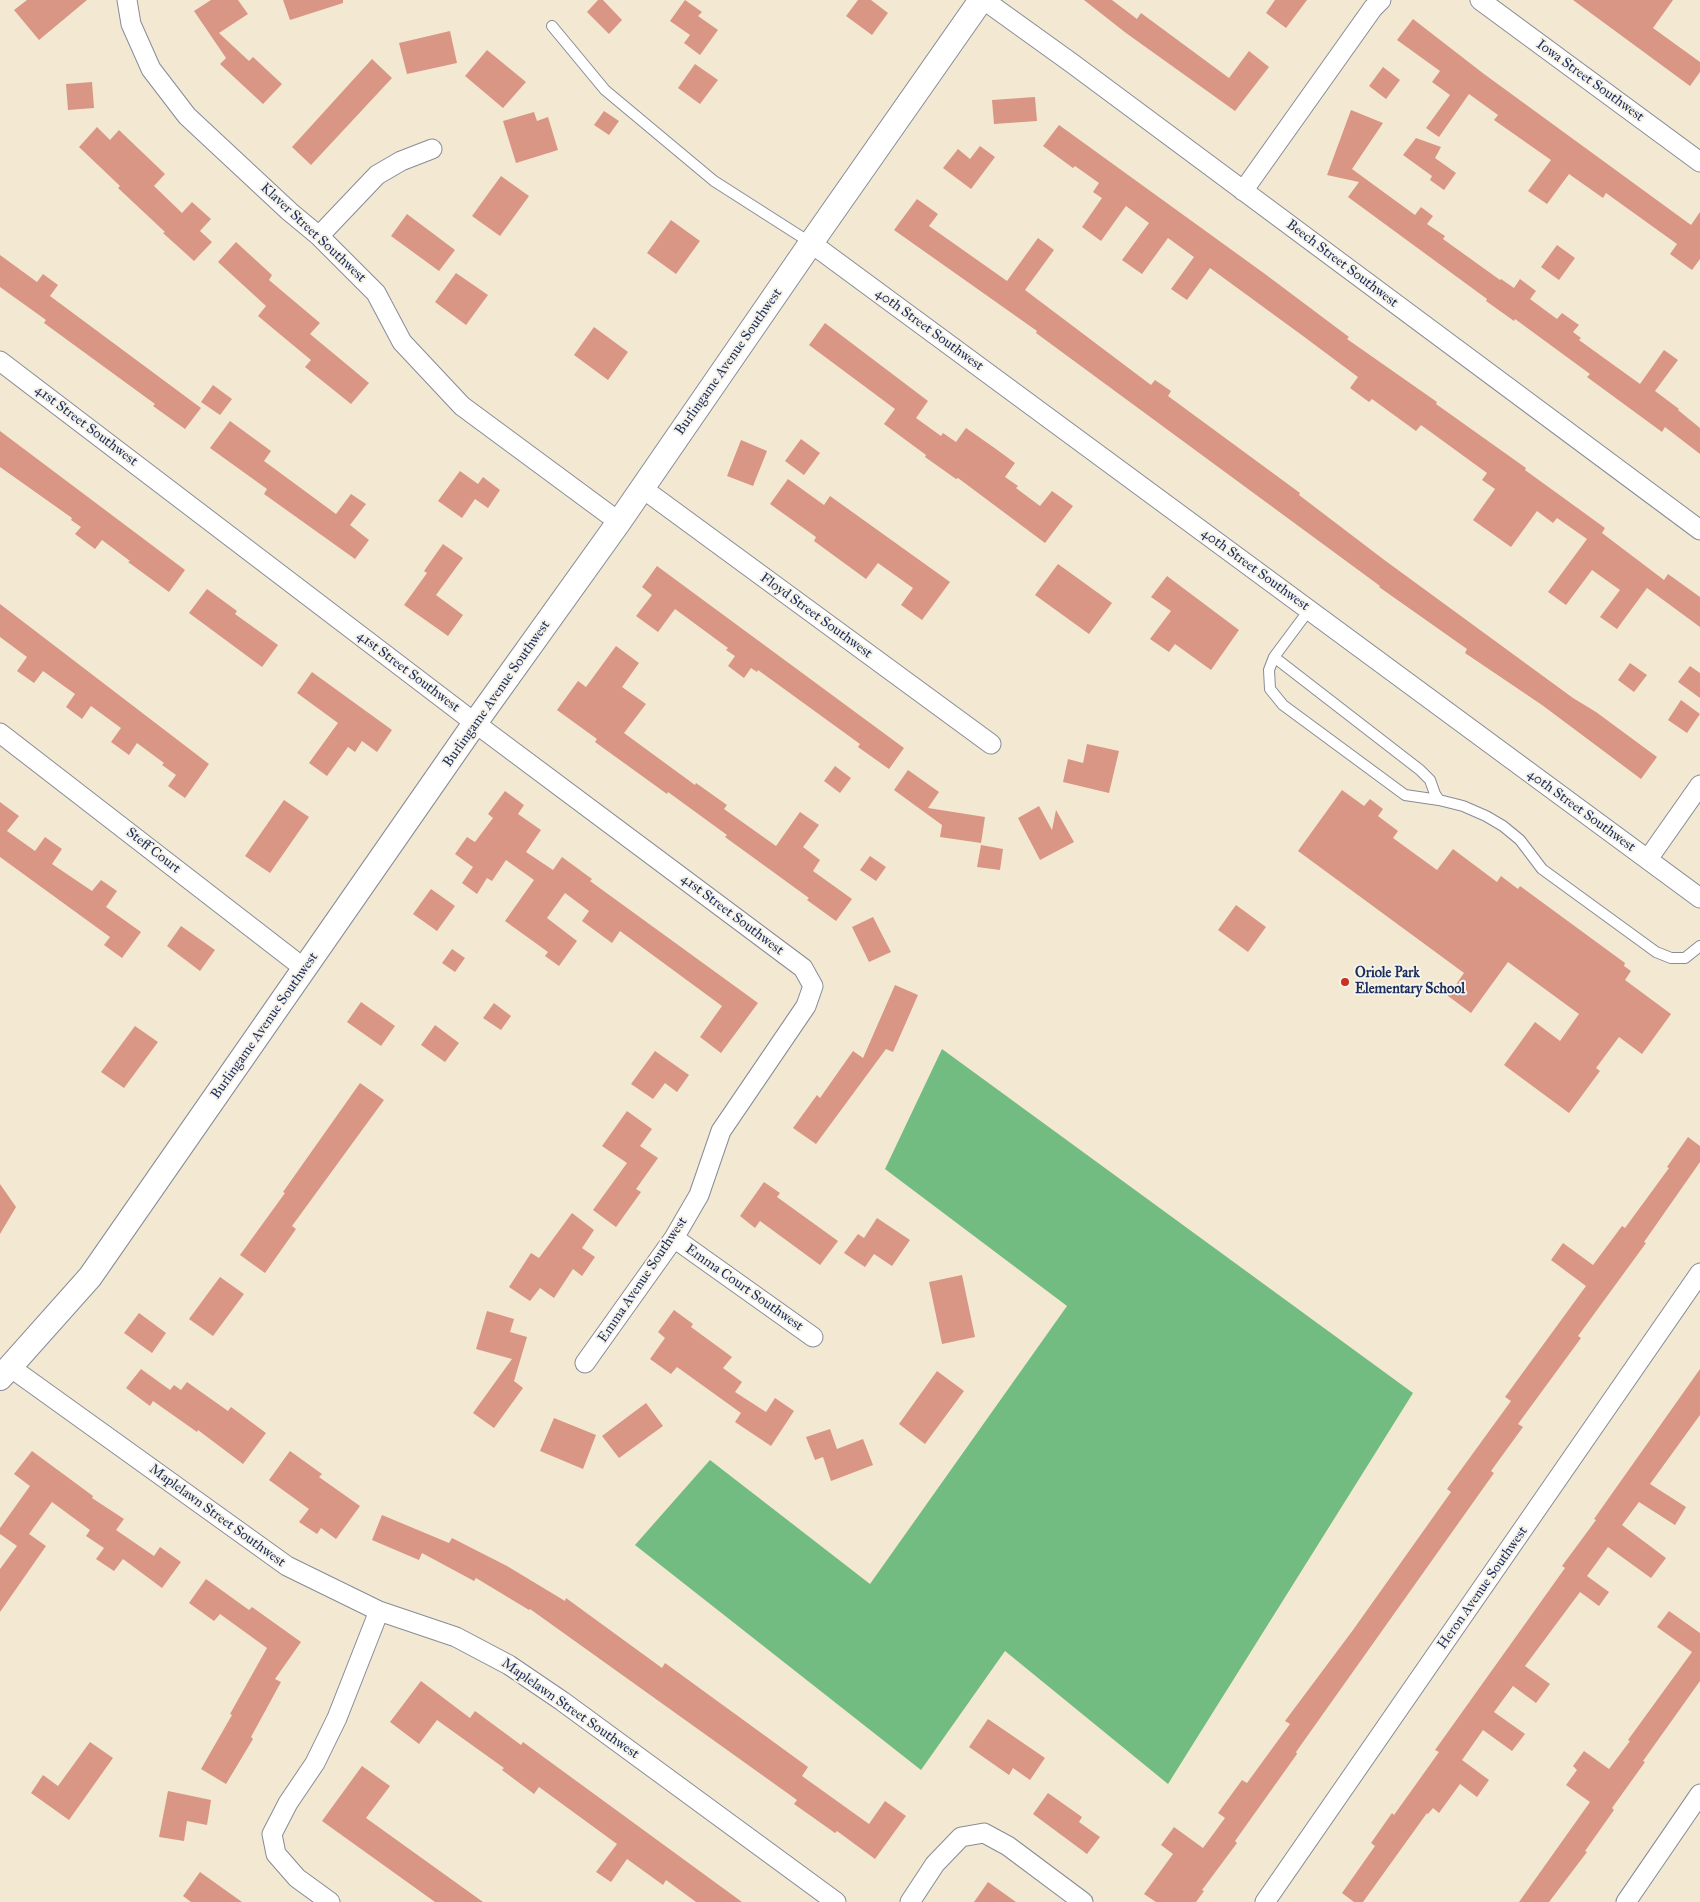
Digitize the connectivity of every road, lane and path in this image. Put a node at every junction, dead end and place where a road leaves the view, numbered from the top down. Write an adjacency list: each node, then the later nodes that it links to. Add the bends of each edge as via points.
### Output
1 (127, 0): 9 (street, Klaver Street Southwest, via 131,24 151,69 187,116)
2 (982, 0): 8 (street, Beech Street Southwest); 10 (street, Burlingame Avenue Southwest)
3 (1381, 0): 8 (street, via 1372,8)
4 (1480, 0): 7 (street, Iowa Street Southwest)
5 (552, 26): 10 (lane, via 605,90 714,181)
6 (432, 148): 9 (street, via 377,175)
7 (1700, 162)
8 (1243, 191): 14 (street, Beech Street Southwest)
9 (319, 236): 13 (street, Klaver Street Southwest, via 376,293 402,342 462,406)
10 (811, 243): 12 (street, Burlingame Avenue Southwest); 15 (street, 40th Street Southwest)
11 (0, 361): 17 (street, 41st Street Southwest)
12 (642, 488): 13 (street, Burlingame Avenue Southwest); 19 (street, Floyd Street Southwest)
13 (619, 522): 17 (street, Burlingame Avenue Southwest)
14 (1700, 530)
15 (1308, 610): 16 (lane); 22 (street, 40th Street Southwest)
16 (1274, 658): 21 (lane, via 1420,770 1430,780); 21 (lane, via 1268,682 1283,705 1400,792 1410,797)
17 (475, 723): 25 (street, Burlingame Avenue Southwest); 26 (street, 41st Street Southwest, via 803,968)
18 (0, 733): 25 (street, Steff Court)
19 (991, 744)
20 (1700, 784): 22 (street)
21 (1440, 800): 24 (lane, via 1474,810 1503,826 1520,840 1542,869 1656,952 1671,958 1685,958)
22 (1648, 860): 23 (street, 40th Street Southwest)
23 (1700, 898)
24 (1700, 946)
25 (305, 968): 31 (street, Burlingame Avenue Southwest, via 90,1277)
26 (813, 986): 27 (street, Emma Avenue Southwest, via 806,1006 721,1131 699,1196)
27 (674, 1238): 29 (street, Emma Court Southwest); 30 (street, Emma Avenue Southwest)
28 (1700, 1274): 38 (street, Heron Avenue Southwest)
29 (813, 1337)
30 (585, 1363)
31 (3, 1374): 32 (street, Maplelawn Street Southwest, via 286,1566)
32 (379, 1611): 34 (street, via 337,1718 315,1763 272,1834 276,1854 297,1878); 35 (street, Maplelawn Street Southwest, via 456,1637 509,1665)
33 (1700, 1794): 39 (street)
34 (330, 1902)
35 (836, 1902)
36 (910, 1902): 37 (street, via 935,1864 961,1836 984,1833 1008,1846)
37 (1083, 1902)
38 (1265, 1902)
39 (1626, 1902)

